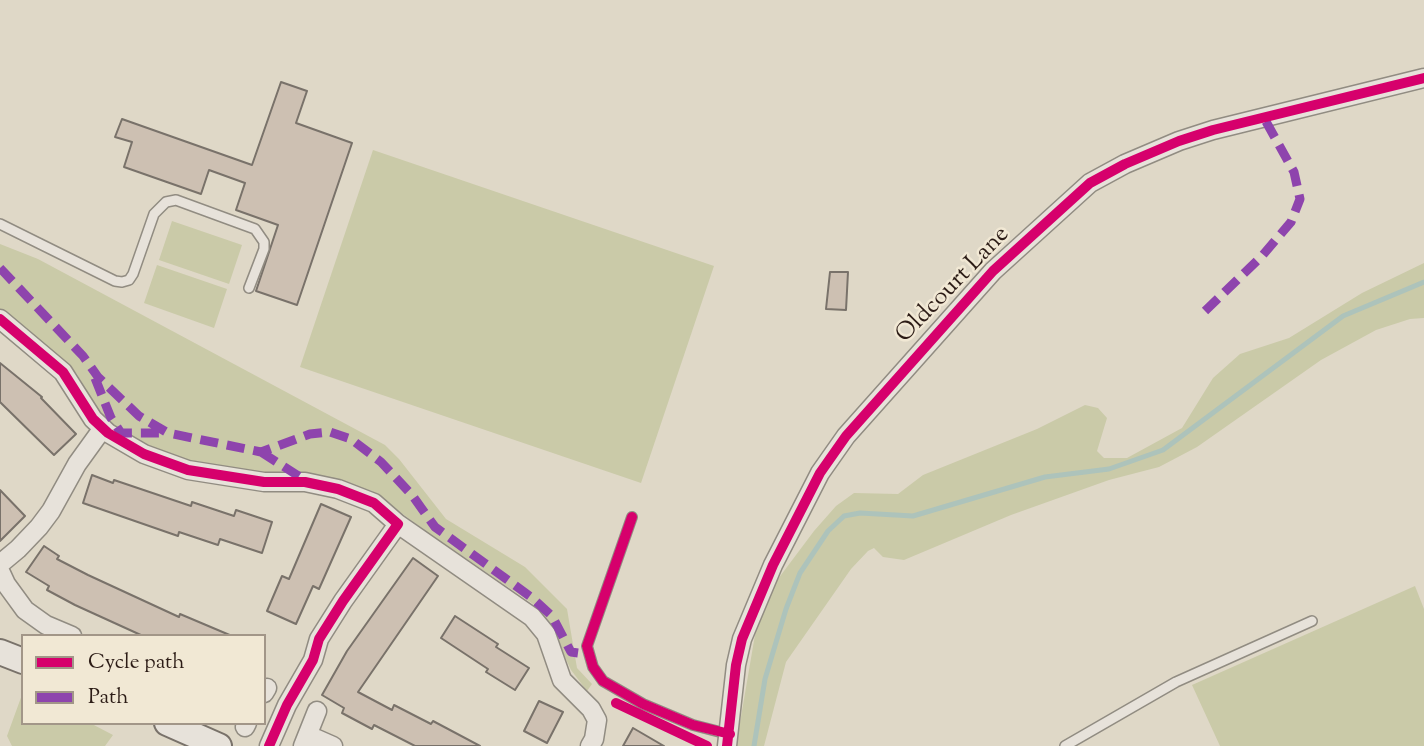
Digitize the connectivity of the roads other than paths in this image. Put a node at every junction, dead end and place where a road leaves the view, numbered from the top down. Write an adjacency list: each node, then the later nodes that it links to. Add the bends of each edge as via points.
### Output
1 (1424, 78): 16 (street, Oldcourt Lane, via 1213,130 1125,164 1090,184 993,271 855,426 820,473 742,639)
2 (0, 224): 3 (lane, via 122,282 133,274 154,214 166,202 176,200 248,225 261,235 264,249)
3 (249, 288)
4 (0, 319): 5 (street, via 63,372)
5 (103, 428): 7 (street, via 144,454 188,470 338,489 374,503); 8 (street, via 39,527)
6 (632, 517): 16 (lane, via 587,646 593,667 603,681 643,704)
7 (398, 524): 19 (street, via 320,639); 21 (street, via 532,617 546,634 562,680 597,720)
8 (0, 564)
9 (0, 571): 11 (street, via 25,610)
10 (1312, 621): 22 (lane, via 1176,682)
11 (67, 634)
12 (0, 652): 13 (street)
13 (21, 661)
14 (317, 711): 17 (street)
15 (172, 725): 18 (street)
16 (729, 740)
17 (305, 741): 20 (street)
18 (219, 746)
19 (269, 746)
20 (333, 746)
21 (590, 746)
22 (1065, 746)

